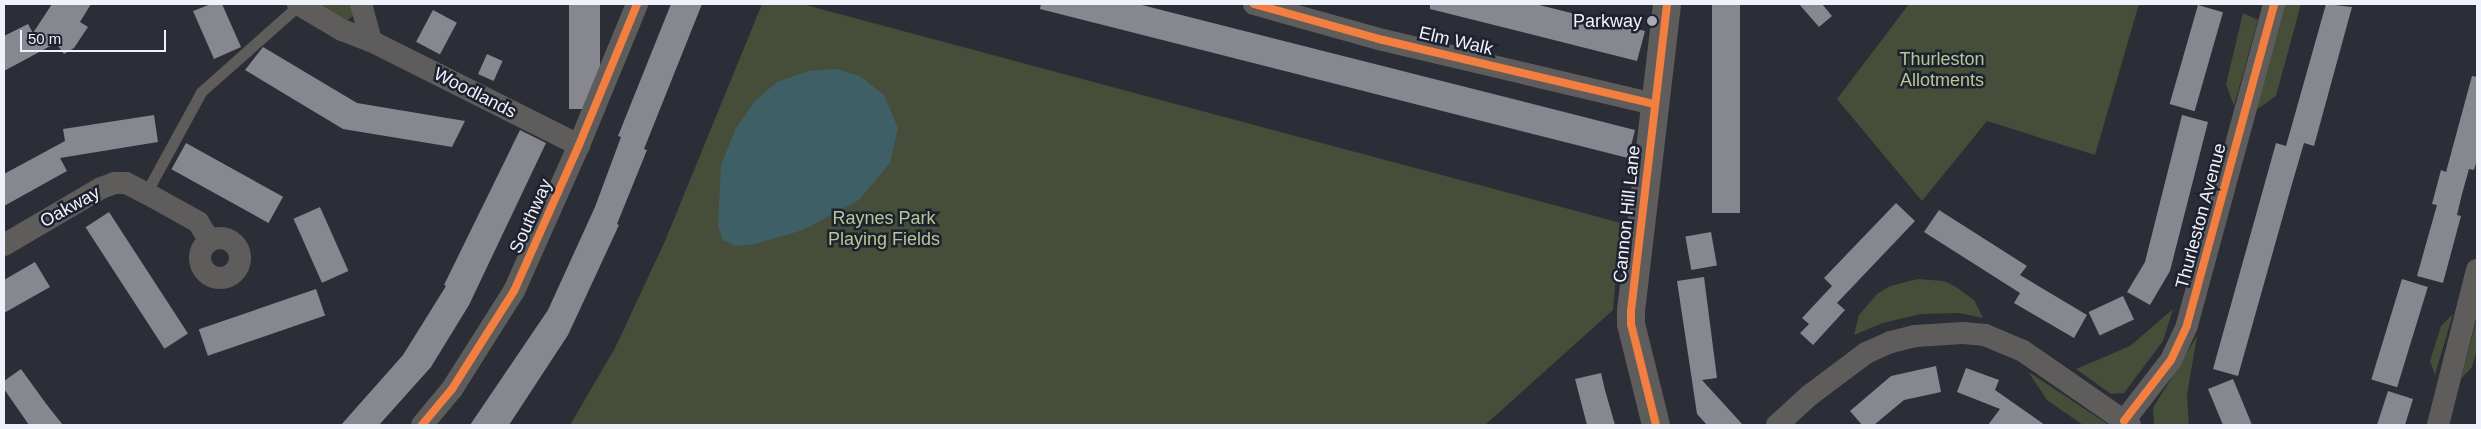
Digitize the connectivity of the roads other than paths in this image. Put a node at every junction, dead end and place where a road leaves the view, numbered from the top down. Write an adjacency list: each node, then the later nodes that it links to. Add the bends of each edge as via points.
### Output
1 (361, 4): 7 (street)
2 (637, 4): 9 (street, Southway)
3 (1254, 4): 8 (street, Elm Walk, via 1383,40)
4 (1668, 4): 8 (street, Cannon Hill Lane)
5 (2274, 4): 14 (street, Thurleston Avenue, via 2187,325 2170,360)
6 (298, 5): 7 (street, Woodlands, via 342,30); 10 (lane, via 201,92)
7 (371, 41): 9 (street, Woodlands)
8 (1654, 104): 16 (street, Cannon Hill Lane, via 1631,324)
9 (579, 145): 15 (street, Southway, via 514,291 452,388)
10 (146, 193): 11 (street, Oakway, via 198,222); 12 (street, Oakway, via 126,183 101,188)
11 (210, 240)
12 (4, 244)
13 (2477, 270): 18 (street)
14 (2127, 423): 17 (street, via 2006,342 1986,335 1938,333 1891,342 1866,353 1810,395)
15 (422, 425)
16 (1656, 425)
17 (1777, 425)
18 (2438, 425)

